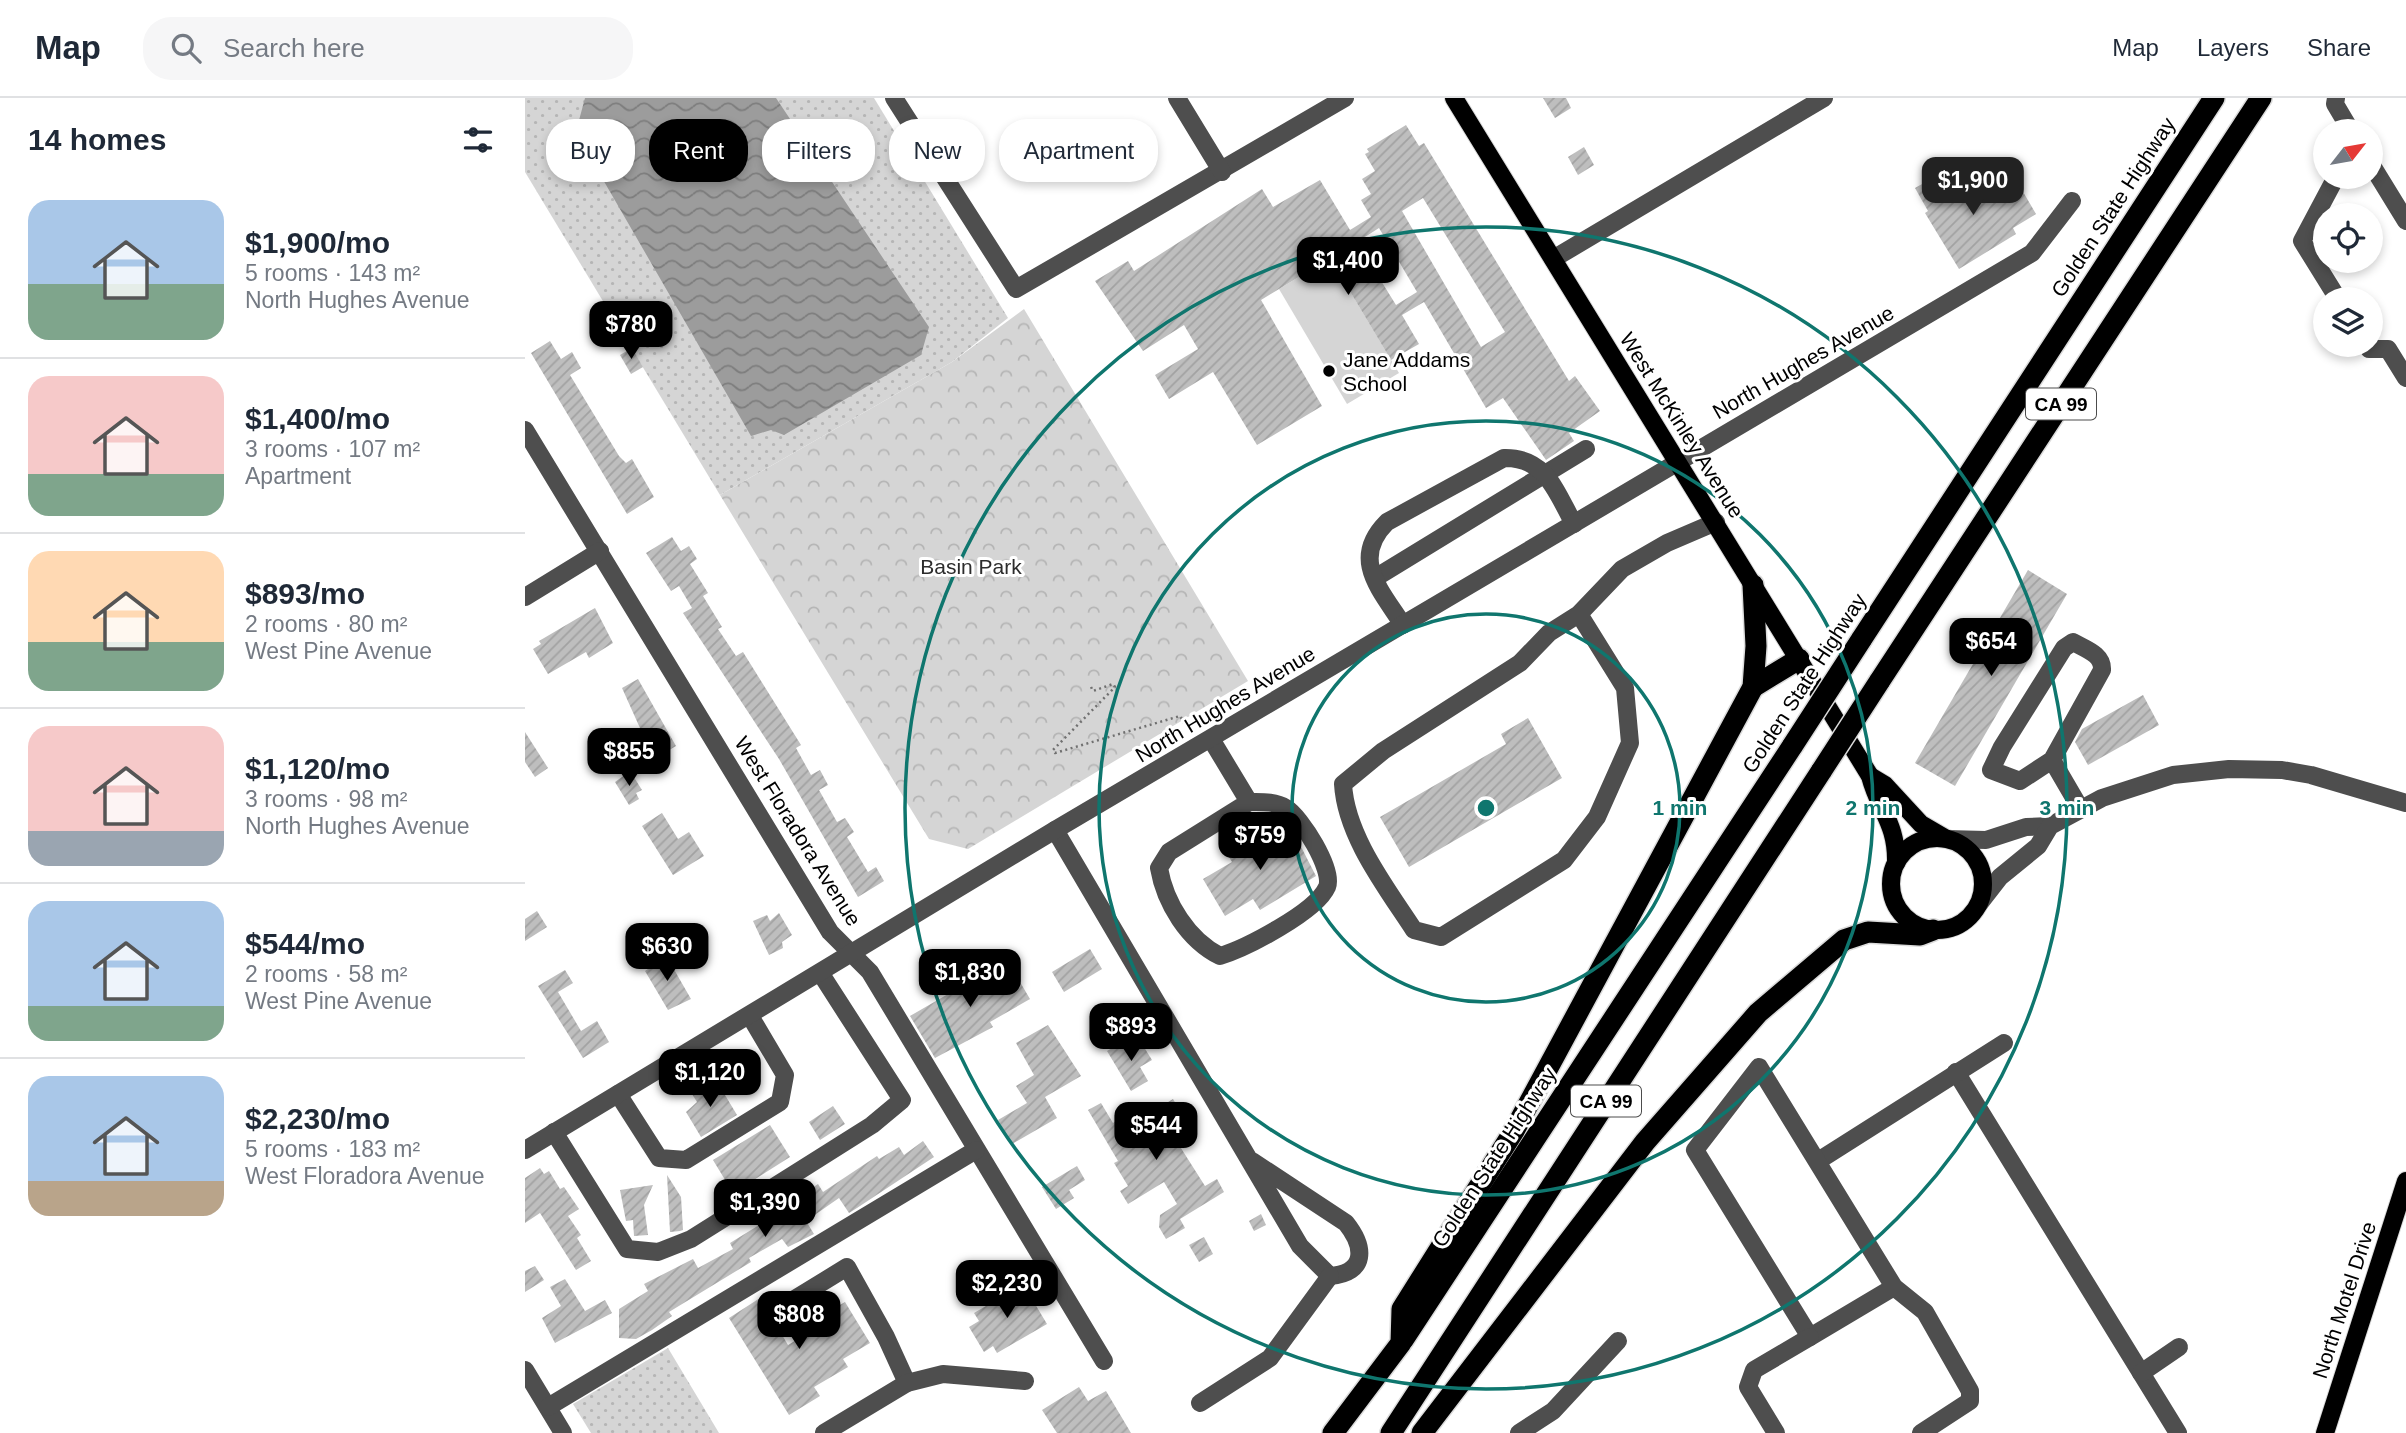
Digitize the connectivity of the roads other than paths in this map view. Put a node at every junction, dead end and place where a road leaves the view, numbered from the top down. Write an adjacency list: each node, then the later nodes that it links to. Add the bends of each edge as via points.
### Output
1 (894, 98): 10 (street, via 1016,289)
2 (1177, 98): 10 (street)
3 (1345, 98): 10 (street)
4 (1454, 98): 15 (main road, West McKinley Avenue)
5 (1823, 98): 15 (street)
6 (2261, 98): 75 (highway, CA 99, bridge)
7 (2336, 98): 9 (street)
8 (2210, 103): 62 (highway, Golden State Highway / CA 99, bridge)
9 (2344, 119)
10 (1221, 172)
11 (2383, 184): 14 (street)
12 (2330, 189): 16 (street, via 2302,241)
13 (2072, 201): 21 (street, North Hughes Avenue, via 2032,253)
14 (2406, 221)
15 (1553, 260): 21 (main road, West McKinley Avenue)
16 (2331, 287)
17 (2383, 349): 18 (street, via 2388,349)
18 (2406, 377)
19 (525, 430): 25 (street, West Floradora Avenue)
20 (1585, 449): 22 (street)
21 (1679, 461): 23 (main road, West McKinley Avenue); 24 (street, North Hughes Avenue)
22 (1545, 475): 24 (street); 26 (street); 26 (street, via 1533,463 1504,458 1387,522 1373,537 1368,553)
23 (1716, 522): 27 (main road, West McKinley Avenue); 29 (street, via 1622,569)
24 (1574, 524): 30 (street, North Hughes Avenue)
25 (600, 551): 28 (street); 45 (street, West Floradora Avenue, via 830,932)
26 (1375, 578): 30 (street)
27 (1753, 584): 31 (main road, West McKinley Avenue); 32 (highway)
28 (525, 597)
29 (1579, 614): 29 (street, via 1549,633 1520,663 1383,751 1343,784 1344,809 1415,930 1441,937 1564,860 1597,817 1630,743 1625,688)
30 (1403, 625): 33 (street, North Hughes Avenue)
31 (1798, 659): 32 (highway); 35 (main road, West McKinley Avenue)
32 (1753, 687): 62 (highway, via 1514,1131 1402,1309)
33 (1211, 738): 36 (street); 40 (street, North Hughes Avenue)
34 (2052, 760): 34 (street, via 2102,670 2097,655 2073,642 2064,648 1991,770 2019,781); 38 (street)
35 (1870, 776): 41 (main road, West McKinley Avenue, via 1885,785 1921,824); 42 (main road, West McKinley Avenue, via 1895,836)
36 (1249, 802): 36 (street, via 1287,808 1326,865 1328,884 1319,900 1302,912 1237,951 1220,956 1202,947 1187,930 1162,887 1159,868 1169,852)
37 (2406, 803): 38 (street, via 2311,775 2251,768 2173,775)
38 (2080, 808): 39 (street)
39 (2050, 826): 41 (street, via 2027,827 1986,840); 43 (street, via 2038,846 2000,877)
40 (1055, 830): 45 (street, North Hughes Avenue); 54 (street)
41 (1946, 839): 42 (main road, via 1917,843); 43 (main road, West McKinley Avenue, via 1959,844 1978,864 1983,877)
42 (1896, 863): 44 (main road, West McKinley Avenue, via 1892,877 1897,906 1912,922)
43 (1979, 904): 44 (main road, via 1960,924)
44 (1933, 930): 76 (highway, via 1920,935 1868,932 1844,940 1758,1013 1645,1142)
45 (852, 954): 46 (street, North Hughes Avenue); 53 (street, West Floradora Avenue, via 870,972)
46 (821, 974): 47 (street, North Hughes Avenue); 51 (street, via 902,1100 872,1125 691,1239 658,1252 627,1249)
47 (750, 1016): 50 (street, North Hughes Avenue); 50 (street, via 785,1075 780,1102 686,1160 659,1157)
48 (2004, 1043): 49 (street)
49 (1956, 1072): 55 (street); 66 (street)
50 (618, 1094): 51 (street, North Hughes Avenue)
51 (554, 1132): 52 (street, North Hughes Avenue)
52 (525, 1150)
53 (976, 1150): 64 (street, West Floradora Avenue); 70 (street)
54 (1252, 1161): 57 (street, via 1300,1246); 57 (street, via 1336,1214 1357,1237 1359,1259 1347,1272)
55 (1818, 1161): 58 (street); 60 (street, via 1759,1067 1695,1150)
56 (2406, 1181): 81 (main road, North Motel Drive)
57 (1330, 1276): 69 (street, via 1270,1358)
58 (1894, 1287): 60 (street); 79 (street, via 1925,1312 1970,1391 1970,1401 1962,1409)
59 (790, 1302): 68 (street, via 847,1267)
60 (1810, 1337): 78 (street, via 1754,1370 1748,1387)
61 (1618, 1341): 77 (street, via 1553,1411)
62 (1401, 1343): 73 (highway); 74 (highway, Golden State Highway / CA 99)
63 (2179, 1347): 66 (street)
64 (1104, 1360)
65 (525, 1370): 70 (street)
66 (2141, 1373): 80 (street)
67 (1025, 1381): 68 (street, via 943,1374)
68 (907, 1383): 72 (street)
69 (1200, 1403)
70 (548, 1407): 71 (street)
71 (563, 1433)
72 (824, 1433)
73 (1333, 1433)
74 (1342, 1433)
75 (1391, 1433)
76 (1422, 1433)
77 (1519, 1433)
78 (1776, 1433)
79 (1921, 1433)
80 (2178, 1433)
81 (2325, 1433)

